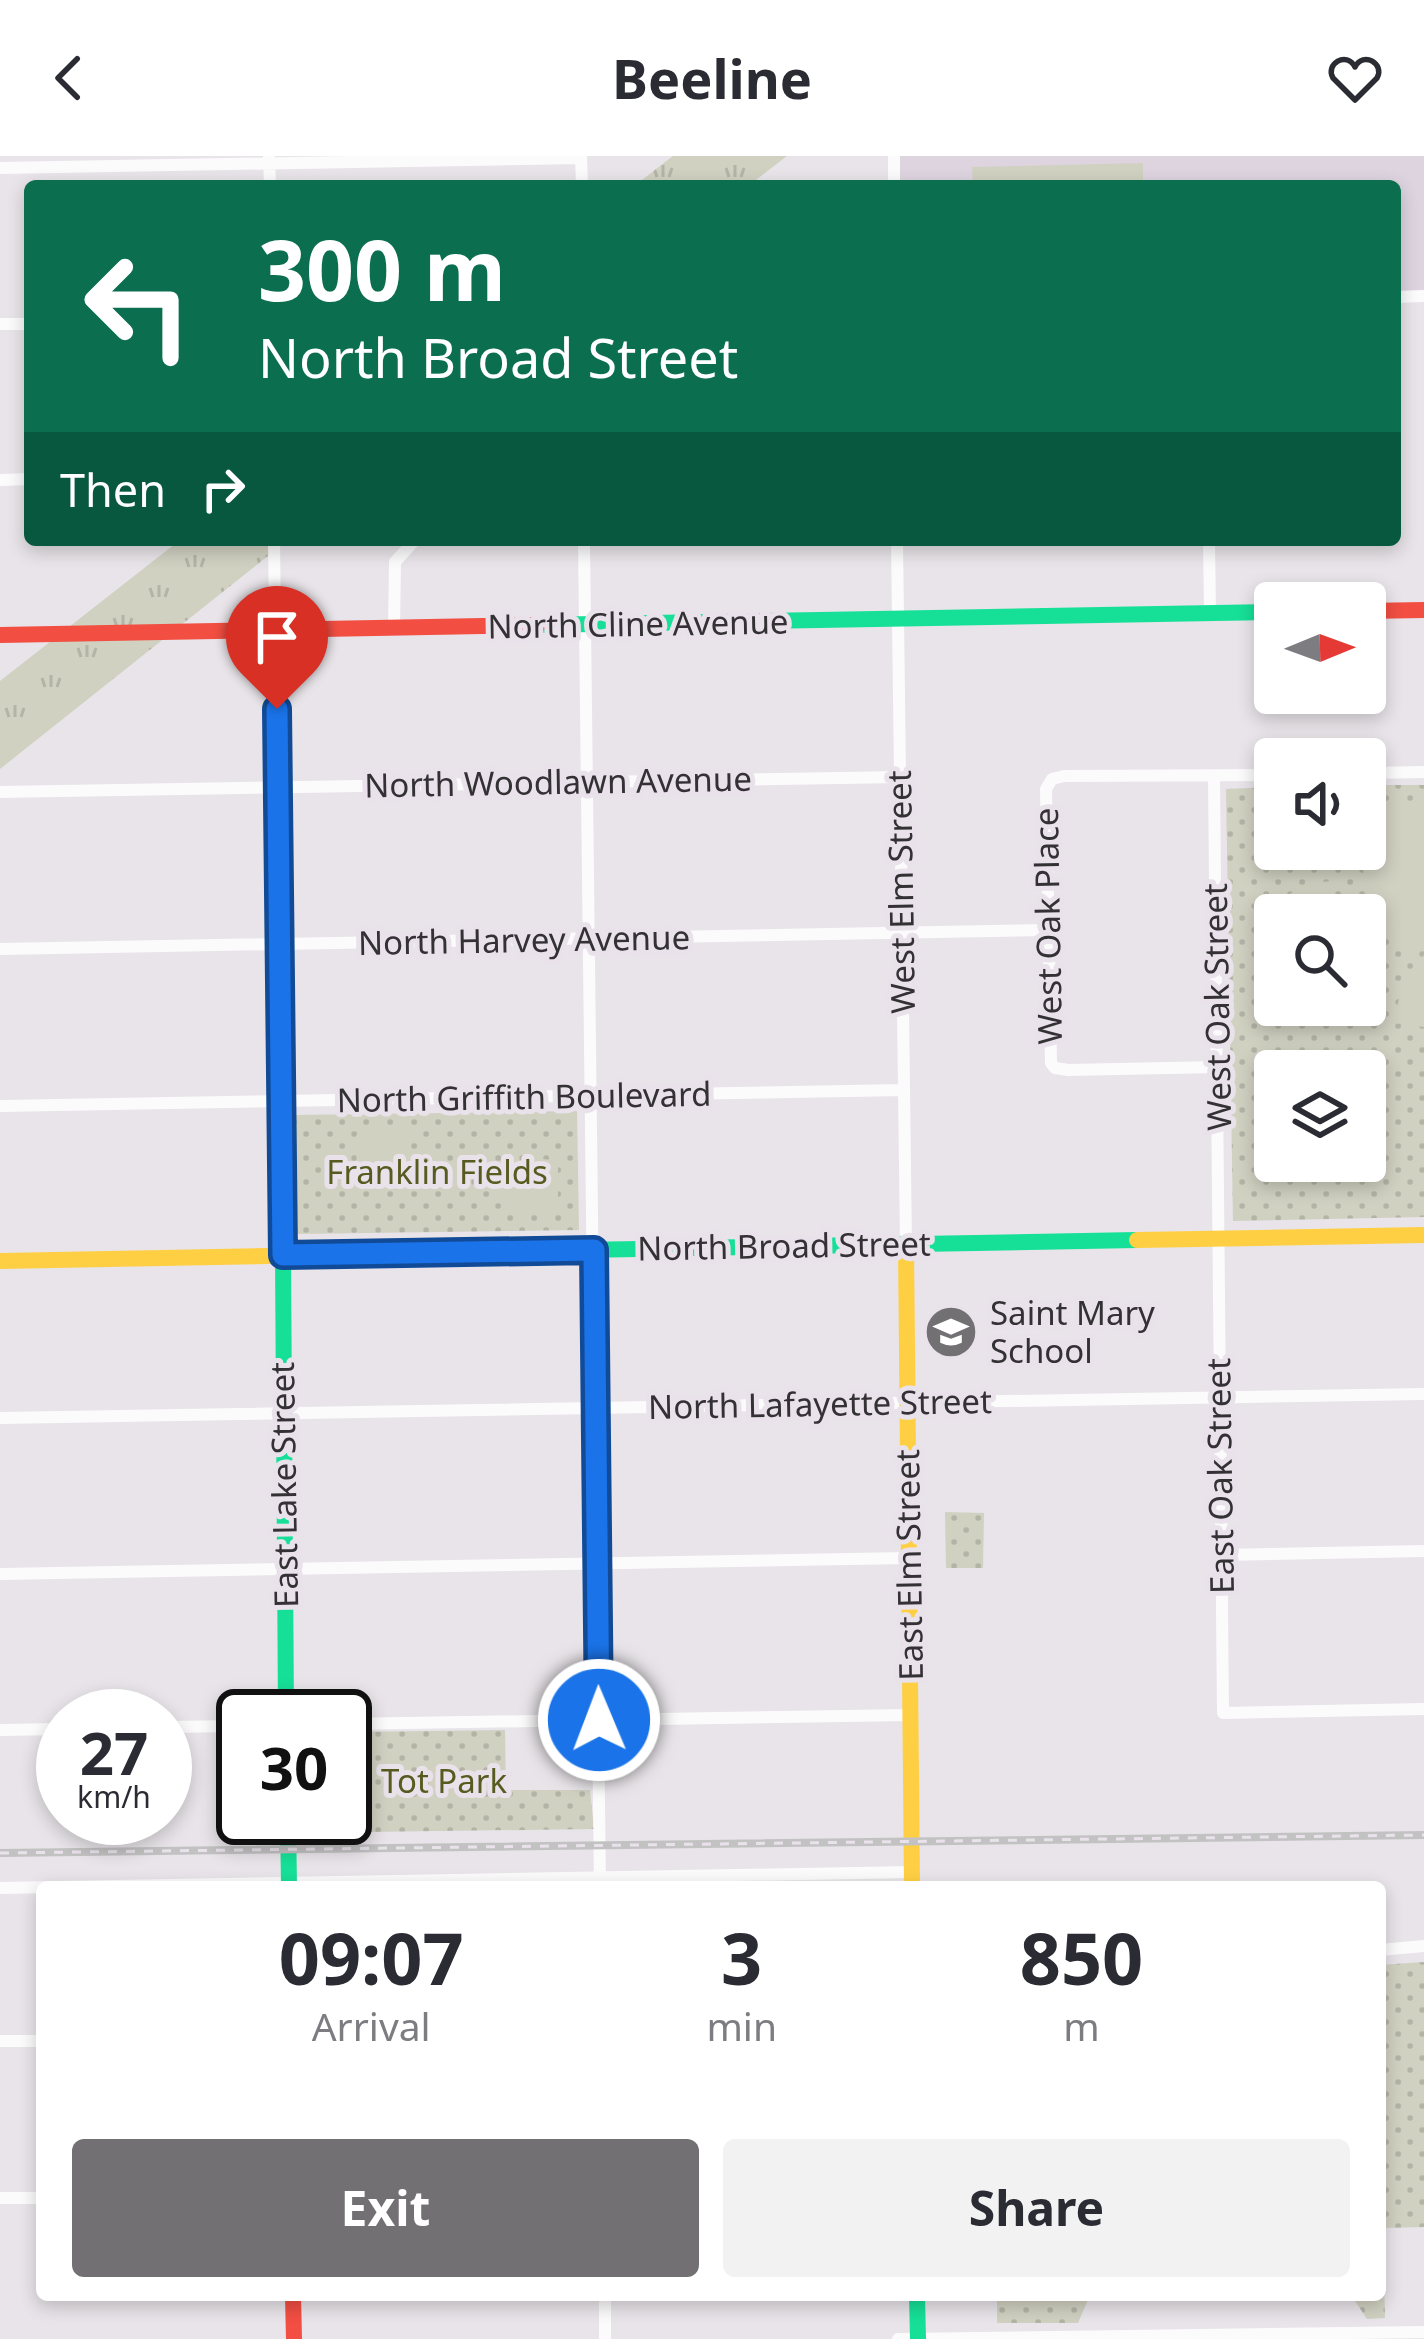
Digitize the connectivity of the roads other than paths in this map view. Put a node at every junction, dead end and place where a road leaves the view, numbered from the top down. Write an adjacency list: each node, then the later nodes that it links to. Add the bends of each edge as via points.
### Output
1 (581, 157): 2 (street)
2 (269, 160): 3 (street)
3 (0, 168)
4 (274, 546): 16 (street)
5 (410, 546): 15 (street, via 395,562)
6 (584, 546): 14 (street)
7 (897, 546): 13 (street, West Elm Street)
8 (1209, 546): 12 (street)
9 (1424, 610): 10 (street)
10 (1386, 611)
11 (1254, 613): 12 (street, North Cline Avenue)
12 (1210, 614): 13 (street, North Cline Avenue)
13 (898, 620): 14 (street, North Cline Avenue); 22 (street, West Elm Street)
14 (587, 626): 15 (street, North Cline Avenue); 23 (street)
15 (394, 628): 16 (street, North Cline Avenue)
16 (276, 631): 17 (street, North Cline Avenue); 24 (street)
17 (0, 635)
18 (1424, 772): 19 (street)
19 (1386, 773)
20 (1254, 775): 21 (street)
21 (1214, 776): 26 (street, West Oak Place, via 1064,776 1048,784); 31 (street, West Oak Street)
22 (900, 777): 23 (street, North Woodlawn Avenue); 27 (street, West Elm Street)
23 (589, 782): 24 (street, North Woodlawn Avenue); 28 (street)
24 (277, 787): 25 (street, North Woodlawn Avenue); 29 (street)
25 (0, 792)
26 (1048, 930): 27 (street, North Harvey Avenue); 31 (street, West Oak Place, via 1055,1068)
27 (902, 932): 28 (street, North Harvey Avenue); 32 (street, West Elm Street)
28 (590, 939): 29 (street, North Harvey Avenue); 33 (street)
29 (279, 944): 30 (street, North Harvey Avenue); 34 (street)
30 (0, 949)
31 (1218, 1067): 37 (street, West Oak Street)
32 (904, 1090): 33 (street, North Griffith Boulevard); 38 (street, West Elm Street)
33 (592, 1095): 34 (street, North Griffith Boulevard); 39 (street)
34 (280, 1102): 35 (street, North Griffith Boulevard); 40 (street)
35 (0, 1106)
36 (1424, 1235): 37 (street, North Broad Street)
37 (1217, 1239): 38 (street, North Broad Street); 43 (street, East Oak Street)
38 (905, 1244): 39 (street, North Broad Street); 44 (street, East Elm Street)
39 (594, 1250): 40 (street, North Broad Street); 45 (street)
40 (283, 1255): 41 (street, North Broad Street); 46 (street, East Lake Street)
41 (0, 1261)
42 (1424, 1394): 43 (street, North Lafayette Street)
43 (1218, 1397): 44 (street, North Lafayette Street); 49 (street, East Oak Street)
44 (907, 1403): 45 (street, North Lafayette Street); 50 (street, East Elm Street)
45 (596, 1408): 46 (street, North Lafayette Street); 51 (street)
46 (283, 1413): 47 (street, North Lafayette Street); 52 (street, East Lake Street)
47 (0, 1418)
48 (1424, 1551): 49 (street)
49 (1222, 1555): 55 (street, East Oak Street, via 1223,1714)
50 (909, 1558): 51 (street); 56 (street, East Elm Street)
51 (597, 1564): 52 (street); 57 (street)
52 (285, 1569): 53 (street); 54 (street, East Lake Street)
53 (0, 1574)
54 (286, 1689)
55 (1424, 1709)
56 (910, 1715): 57 (street); 62 (street, East Elm Street)
57 (599, 1720): 58 (street); 64 (street)
58 (372, 1724)
59 (36, 1729): 60 (street)
60 (0, 1730)
61 (289, 1845): 63 (street)
62 (912, 1880): 65 (street)
63 (290, 1881)
64 (600, 1881)
65 (756, 1881)
66 (0, 1888): 67 (street)
67 (36, 1888)
68 (1424, 1946): 69 (street)
69 (1386, 1949)
70 (0, 2041): 71 (street)
71 (36, 2041)
72 (0, 2198): 73 (street)
73 (36, 2198)
74 (293, 2301): 79 (street)
75 (605, 2301): 80 (street)
76 (917, 2301): 82 (street)
77 (1424, 2332): 78 (street)
78 (1229, 2337): 82 (street)
79 (294, 2339)
80 (605, 2339)
81 (898, 2339): 82 (street)
82 (918, 2339)

